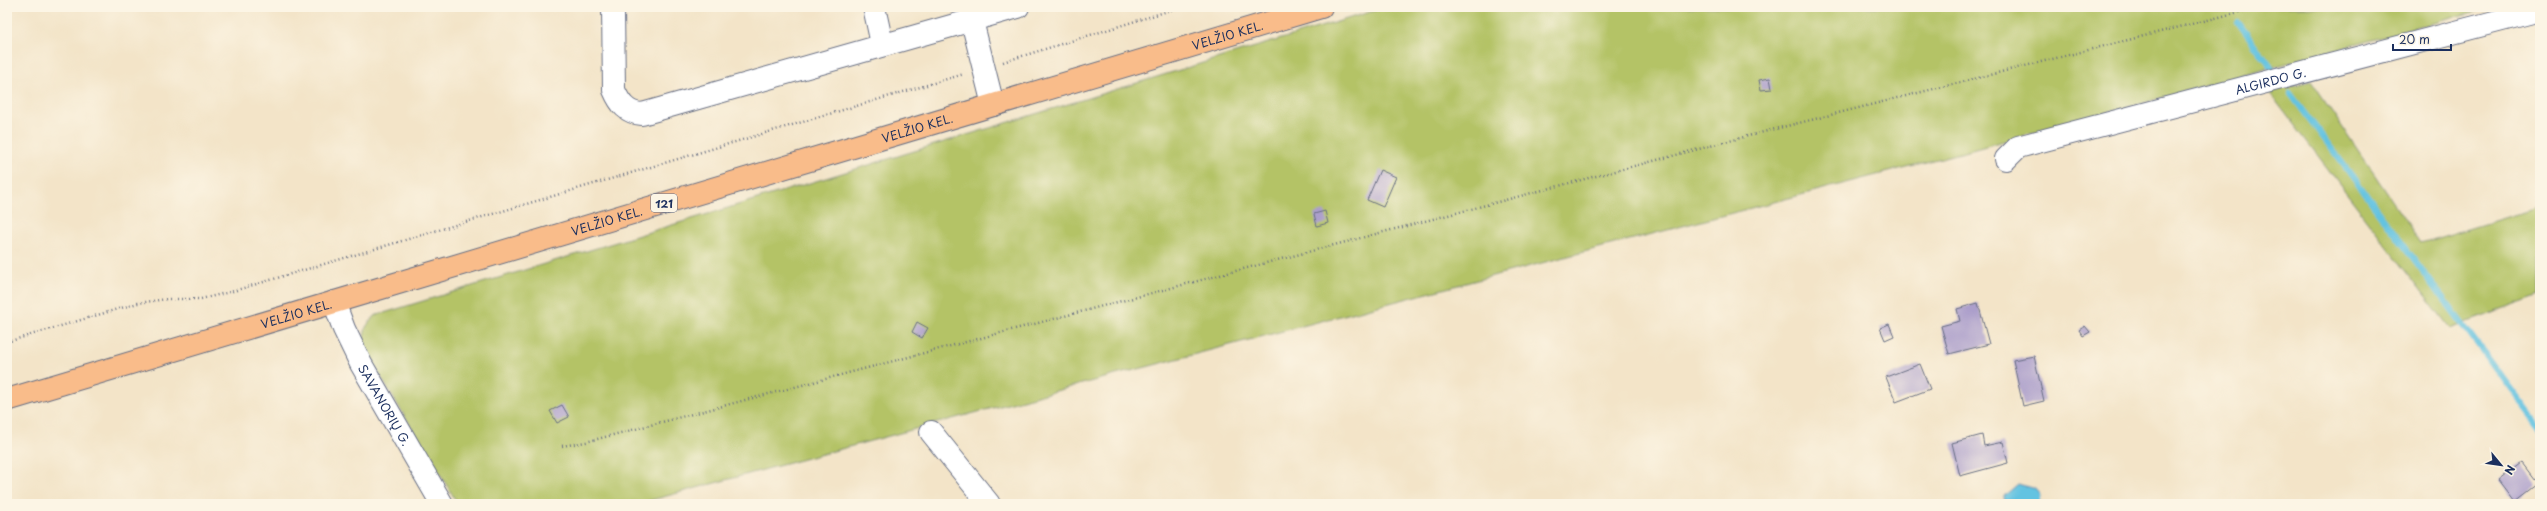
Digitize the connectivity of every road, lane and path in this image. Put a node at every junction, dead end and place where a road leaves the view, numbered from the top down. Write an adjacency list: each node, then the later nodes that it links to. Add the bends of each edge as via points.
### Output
1 (613, 7): 9 (street, via 614,90 619,101 634,113 642,114)
2 (874, 7): 9 (street)
3 (1018, 7): 8 (street)
4 (1181, 7): 10 (path)
5 (1321, 7): 11 (main road, VELŽIO KEL. / 121)
6 (2258, 7): 17 (path, via 1770,130 586,442)
7 (2540, 10): 12 (street, ALGIRDO G., via 2018,147)
8 (972, 21): 9 (street); 10 (street)
9 (882, 44)
10 (983, 68): 11 (street); 14 (path, via 230,292 201,299 167,299 138,303)
11 (993, 105): 13 (main road, VELŽIO KEL. / 121)
12 (2006, 159)
13 (334, 302): 15 (main road, VELŽIO KEL. / 121); 18 (street, SAVANORIŲ G., via 361,364)
14 (7, 342)
15 (7, 400)
16 (931, 432): 19 (street)
17 (562, 446)
18 (442, 504)
19 (989, 504)

